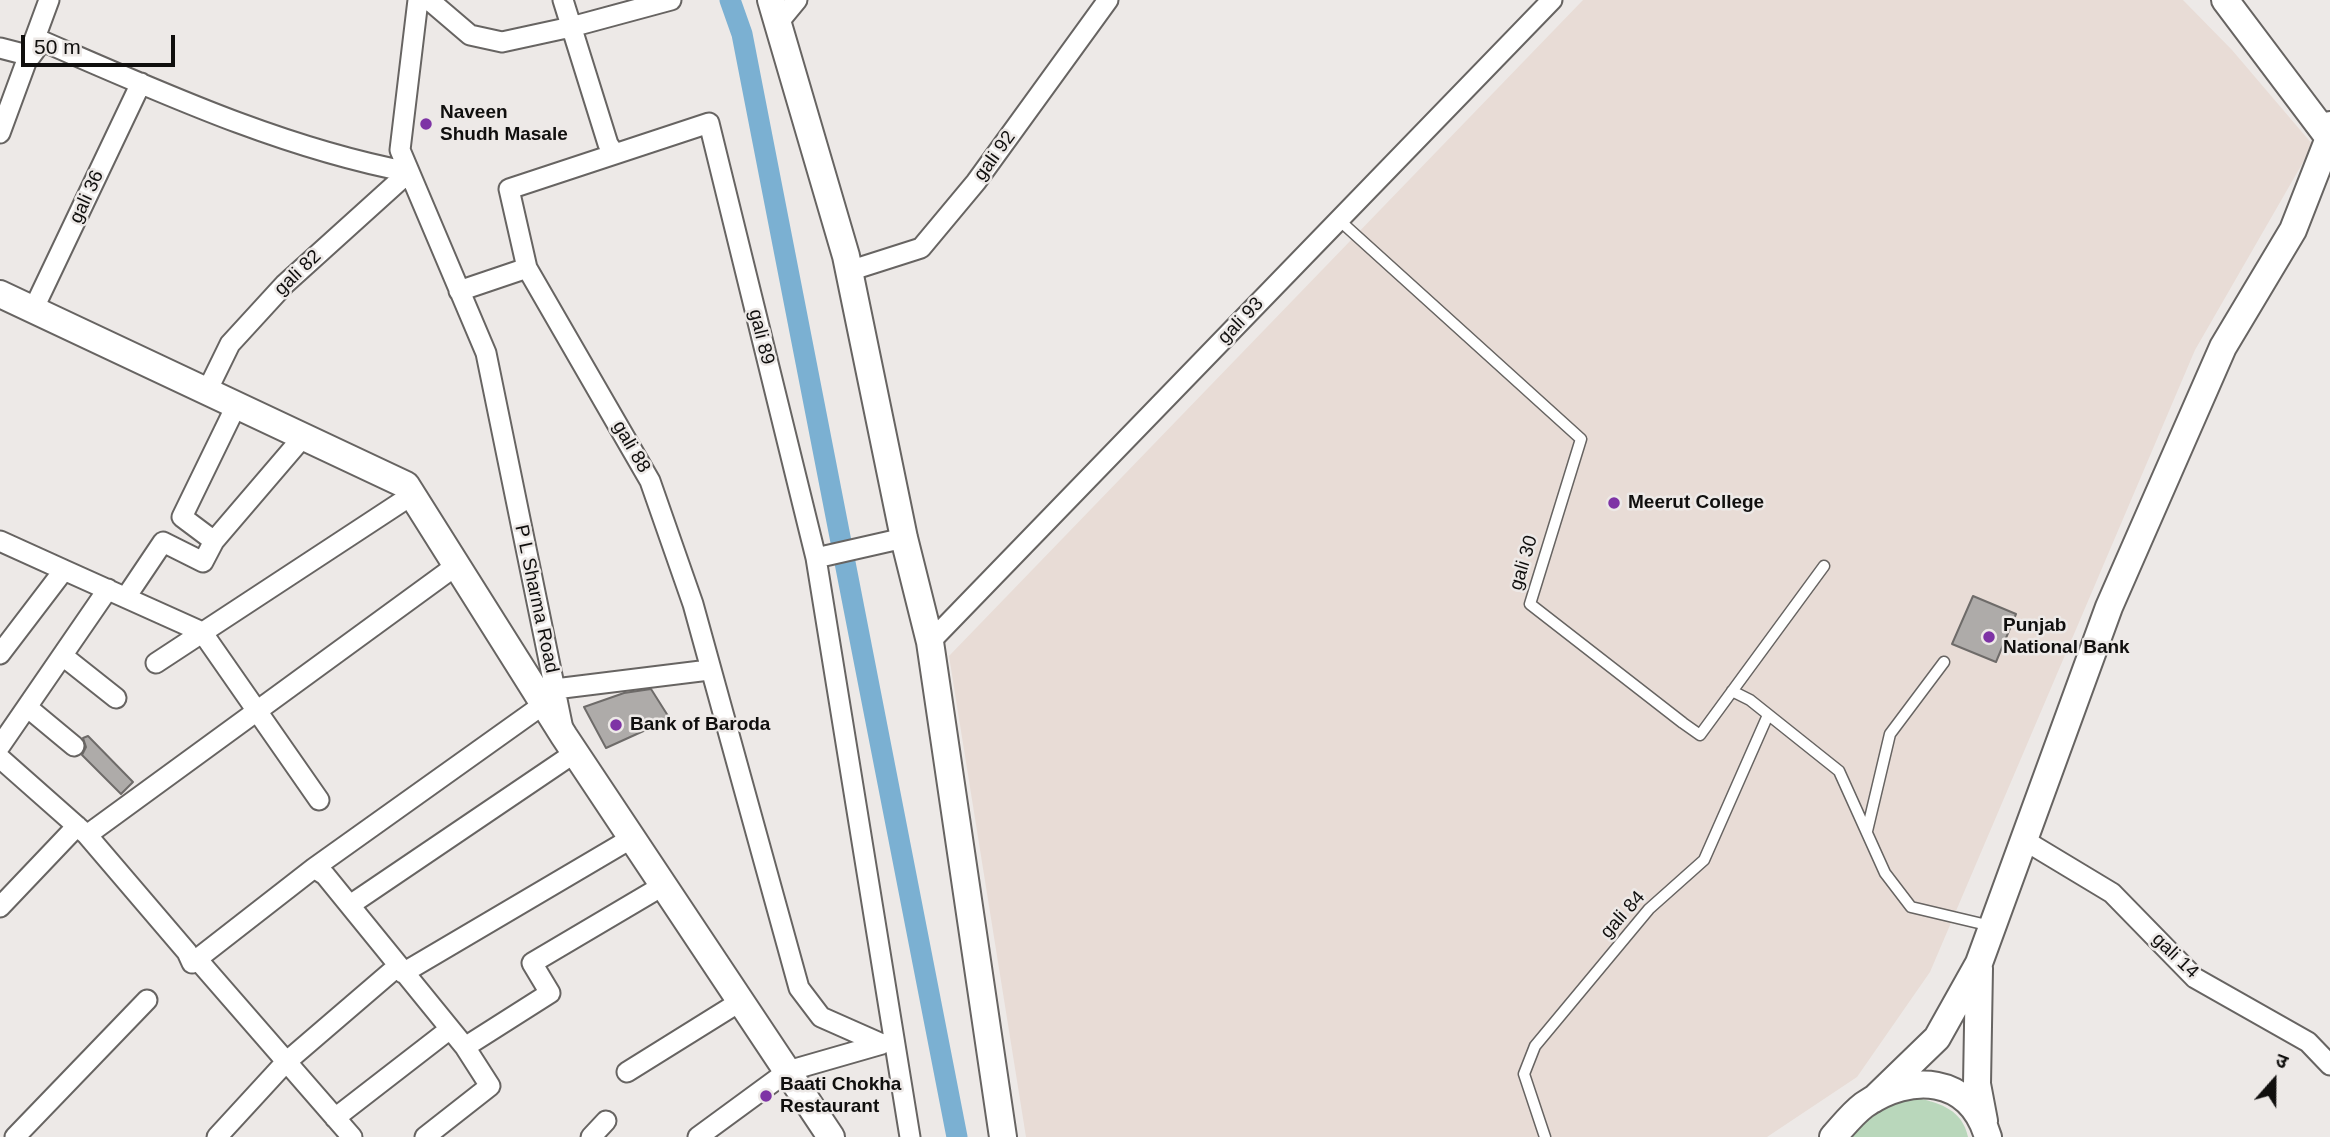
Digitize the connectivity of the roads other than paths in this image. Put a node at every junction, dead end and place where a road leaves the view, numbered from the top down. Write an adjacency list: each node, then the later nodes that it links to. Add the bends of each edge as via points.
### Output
1 (49, 0): 13 (street)
2 (418, 0): 19 (street, P L Sharma Road, via 400,150)
3 (429, 0): 11 (street, via 470,35 502,42)
4 (563, 0): 11 (street)
5 (671, 0): 11 (street)
6 (797, 0): 10 (street)
7 (1108, 0): 22 (street, gali 92, via 976,182 921,248)
8 (1552, 0): 20 (street, gali 93)
9 (2225, 0): 17 (street)
10 (774, 11): 22 (street)
11 (571, 27): 18 (street)
12 (0, 48): 13 (street)
13 (31, 56): 14 (street, via 41,41); 16 (street)
14 (141, 83): 19 (street, via 354,161); 25 (street, gali 36)
15 (2330, 125): 17 (street)
16 (0, 133)
17 (2330, 138): 59 (street, via 2293,230 2223,347 2109,607)
18 (614, 153): 21 (street, gali 88, via 509,189); 33 (street, gali 89, via 709,123)
19 (409, 172): 23 (street, P L Sharma Road); 26 (street, gali 82, via 285,284 230,344)
20 (1339, 220): 39 (street, gali 93); 45 (lane, gali 30, via 1581,439 1530,604 1700,735)
21 (527, 268): 23 (street); 44 (street, gali 88, via 650,481 693,604)
22 (849, 271): 30 (street)
23 (459, 291): 46 (street, P L Sharma Road, via 486,353)
24 (0, 294): 25 (street)
25 (33, 310): 26 (street)
26 (207, 391): 27 (street)
27 (236, 405): 28 (street); 32 (street, via 182,517)
28 (303, 436): 29 (street, via 406,485); 32 (street)
29 (412, 495): 34 (street); 38 (street)
30 (904, 538): 33 (street); 39 (street)
31 (0, 541): 36 (street)
32 (214, 541): 37 (street, via 203,562 163,542)
33 (816, 558): 88 (street)
34 (457, 565): 46 (street); 49 (street)
35 (1824, 566): 45 (lane, gali 30)
36 (64, 570): 37 (street); 40 (street)
37 (117, 593): 38 (street); 41 (street)
38 (202, 632): 43 (street); 49 (street)
39 (930, 642): 89 (street)
40 (0, 654)
41 (63, 656): 47 (street); 48 (street)
42 (1944, 662): 57 (lane, via 1890,734)
43 (156, 663)
44 (709, 670): 46 (street); 74 (street, gali 88, via 799,988 821,1017 882,1044)
45 (1732, 691): 50 (lane)
46 (550, 696): 51 (street); 60 (street)
47 (116, 698)
48 (27, 707): 52 (street); 53 (street)
49 (257, 710): 55 (street); 56 (street)
50 (1768, 715): 57 (lane, via 1839,771); 90 (lane, gali 84, via 1704,860 1649,909 1535,1046 1524,1074)
51 (570, 744): 58 (street); 62 (street)
52 (74, 746)
53 (0, 747)
54 (0, 758): 56 (street)
55 (319, 800)
56 (82, 830): 63 (street); 65 (street, via 192,963)
57 (1867, 832): 64 (lane, via 1885,873 1911,907)
58 (632, 838): 61 (street); 67 (street)
59 (2024, 840): 64 (street); 73 (street, gali 14, via 2112,893 2195,978 2308,1042)
60 (314, 868): 62 (street); 65 (street)
61 (664, 885): 69 (street); 71 (street, via 532,963 550,993)
62 (350, 905): 67 (street)
63 (0, 907)
64 (1993, 926): 66 (street)
65 (197, 960): 72 (street)
66 (1979, 963): 76 (street, via 1937,1038); 80 (street, via 1977,1084)
67 (400, 970): 70 (street); 72 (street)
68 (147, 1000): 81 (street)
69 (741, 1001): 74 (street); 75 (street)
70 (450, 1029): 71 (street); 77 (street)
71 (465, 1047): 84 (street, via 490,1086)
72 (285, 1063): 77 (street); 82 (street)
73 (2330, 1065)
74 (788, 1071): 86 (street); 87 (street)
75 (627, 1072)
76 (1874, 1099): 80 (street, via 1910,1084 1940,1086 1970,1103); 91 (street)
77 (335, 1118): 83 (street)
78 (606, 1121): 85 (street)
79 (0, 1124): 81 (street)
80 (1987, 1133)
81 (15, 1137)
82 (217, 1137)
83 (352, 1137)
84 (425, 1137)
85 (591, 1137)
86 (698, 1137)
87 (831, 1137)
88 (910, 1137)
89 (1003, 1137)
90 (1545, 1137)
91 (1833, 1137)

